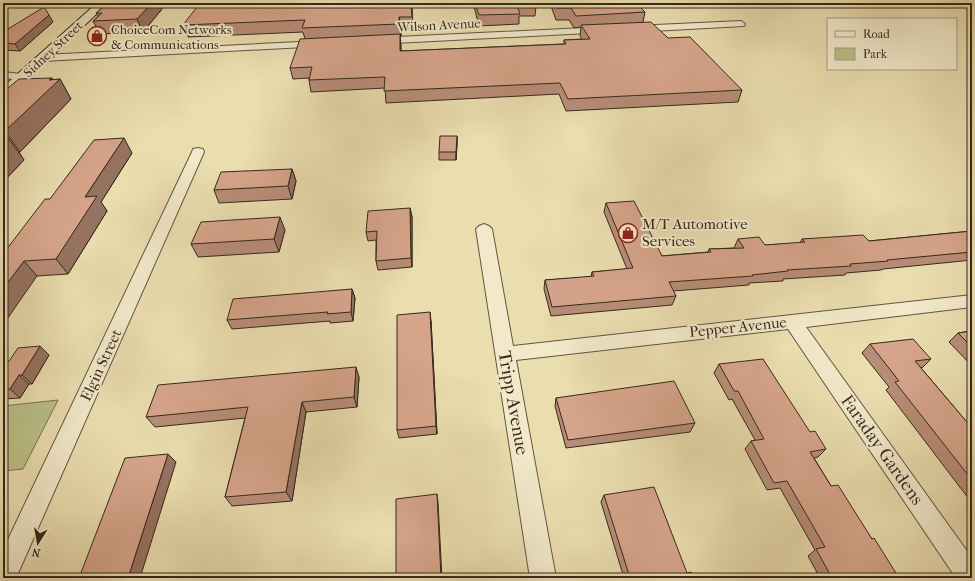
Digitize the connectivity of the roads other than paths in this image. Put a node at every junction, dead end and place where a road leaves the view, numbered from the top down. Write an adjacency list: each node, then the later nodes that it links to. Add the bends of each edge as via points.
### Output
1 (103, 3): 5 (main road, Sidney Street)
2 (741, 24): 3 (street, Wilson Avenue)
3 (369, 41)
4 (330, 43): 5 (street)
5 (43, 58): 7 (main road, Sidney Street)
6 (3, 75): 7 (street)
7 (22, 77): 8 (main road, Sidney Street)
8 (3, 95)
9 (198, 152): 14 (street, Elgin Street)
10 (484, 229): 13 (street, Tripp Avenue)
11 (972, 301): 12 (street, Pepper Avenue)
12 (792, 321): 13 (street, Pepper Avenue); 16 (street, Faraday Gardens)
13 (505, 354): 15 (street, Tripp Avenue)
14 (3, 578)
15 (544, 578)
16 (971, 578)

